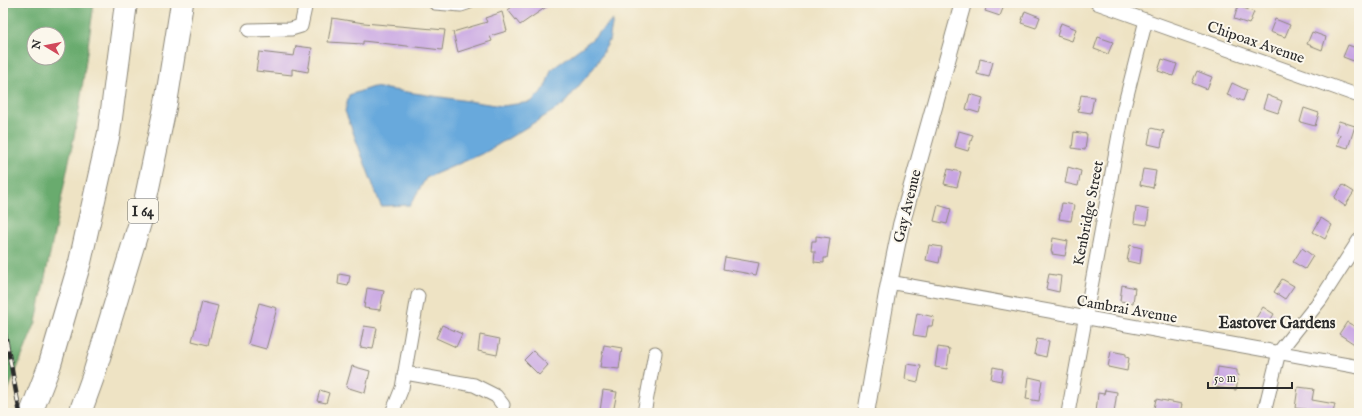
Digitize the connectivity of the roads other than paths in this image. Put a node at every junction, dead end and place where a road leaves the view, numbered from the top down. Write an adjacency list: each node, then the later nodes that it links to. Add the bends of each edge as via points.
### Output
1 (126, 3): 20 (highway, via 109,133 80,262 50,364)
2 (182, 3): 21 (highway, I 64, via 166,103 142,216)
3 (306, 3): 9 (street, via 301,26 292,29)
4 (435, 3): 5 (street)
5 (468, 3)
6 (963, 3): 12 (street, Gay Avenue, via 908,198)
7 (1097, 3): 8 (street, Chipoax Avenue)
8 (1146, 20): 10 (street, Chipoax Avenue); 14 (street, Kenbridge Street, via 1124,107)
9 (249, 30)
10 (1359, 96)
11 (1359, 240): 15 (street, via 1321,299)
12 (889, 282): 14 (street, Cambrai Avenue); 24 (street, Gay Avenue)
13 (418, 296): 18 (street)
14 (1086, 318): 15 (street, Cambrai Avenue); 25 (street, Kenbridge Street)
15 (1279, 352): 17 (street, Cambrai Avenue); 26 (street)
16 (655, 353): 23 (street)
17 (1359, 367)
18 (405, 373): 19 (street, via 474,385 496,396); 22 (street)
19 (503, 405)
20 (31, 413)
21 (80, 413)
22 (392, 413)
23 (644, 413)
24 (866, 413)
25 (1068, 413)
26 (1264, 413)

